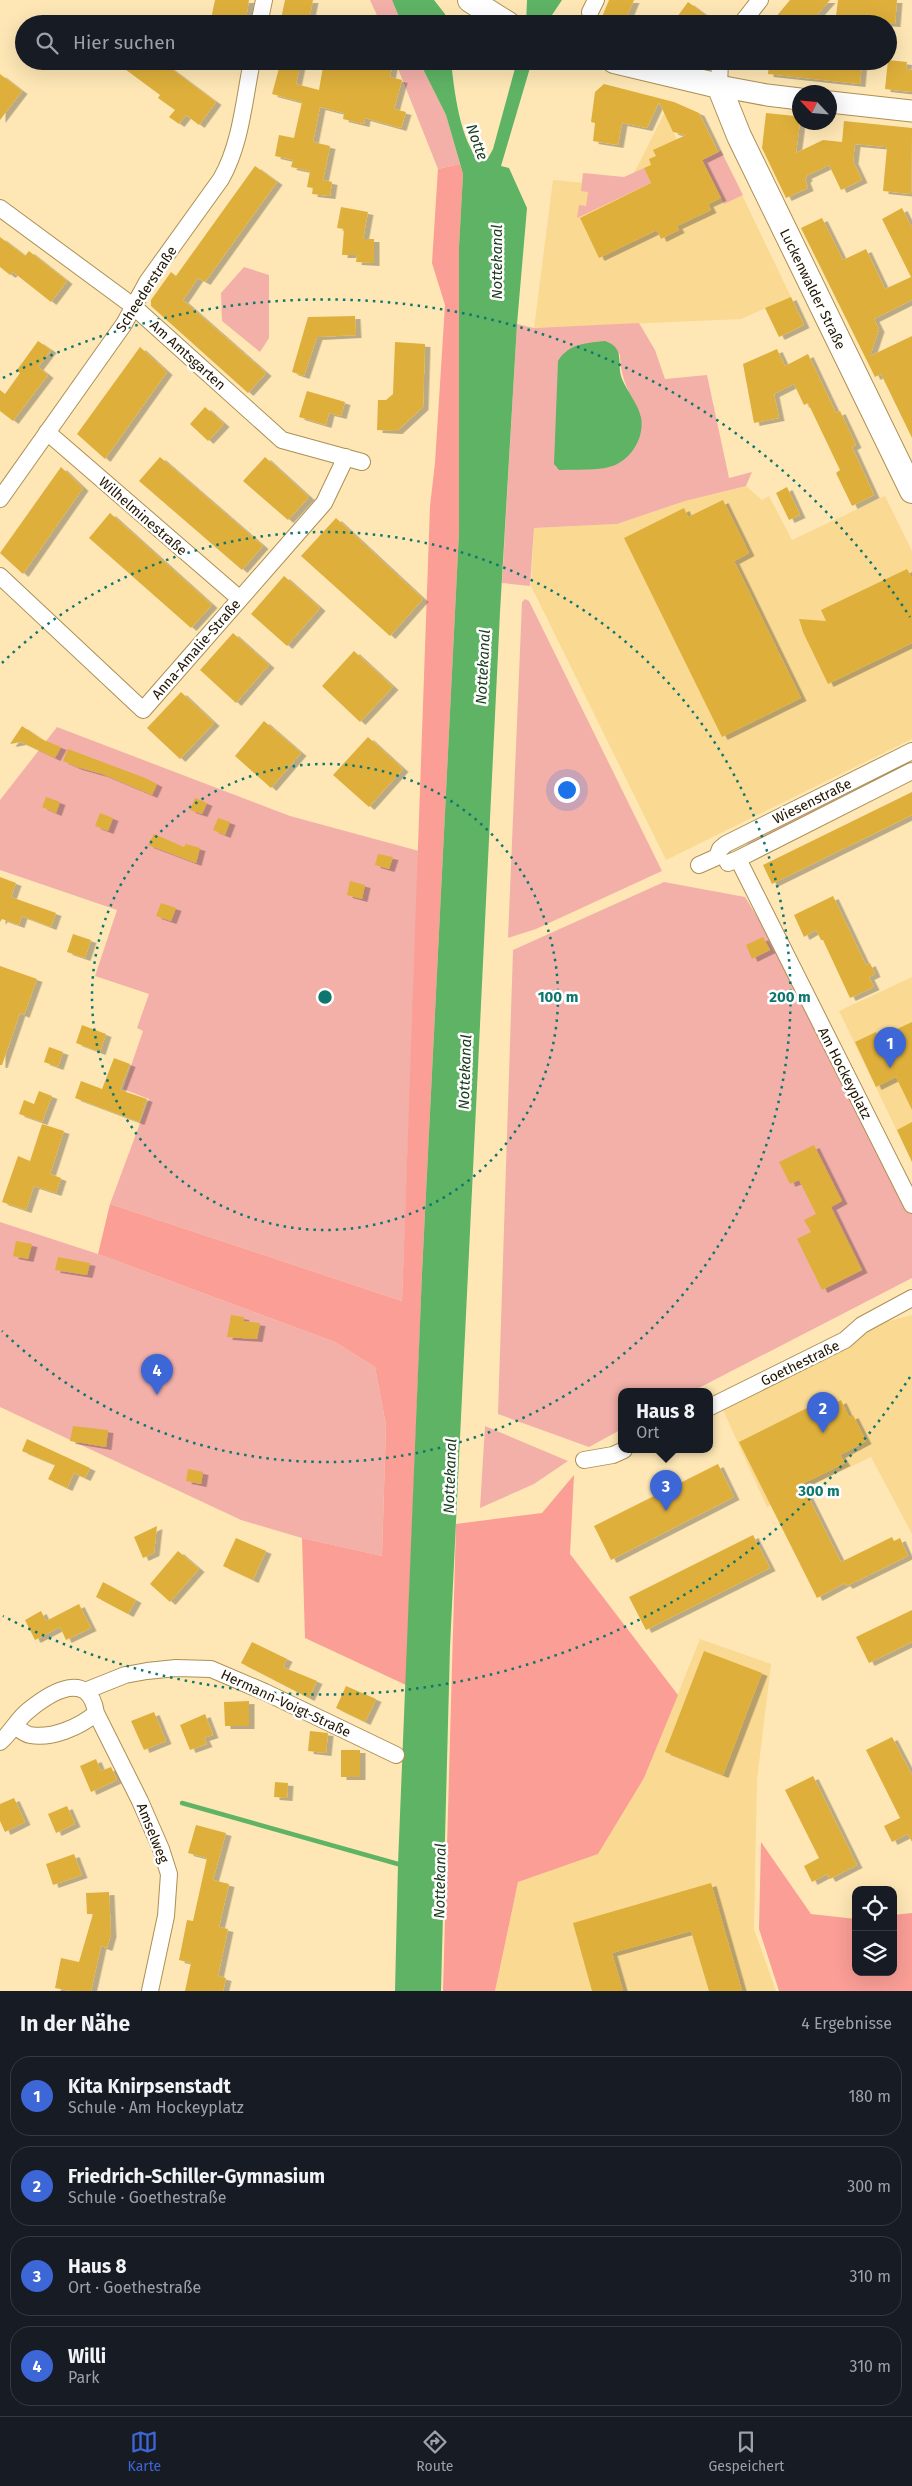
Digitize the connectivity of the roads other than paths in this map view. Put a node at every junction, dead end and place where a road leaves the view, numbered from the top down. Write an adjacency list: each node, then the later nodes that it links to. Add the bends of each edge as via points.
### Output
1 (264, 0): 4 (street)
2 (470, 0): 5 (main road)
3 (760, 0): 6 (street)
4 (261, 15)
5 (494, 15)
6 (748, 15)
7 (250, 70): 15 (street, Scheederstraße, via 230,163 222,179 147,282)
8 (652, 70): 10 (main road)
9 (720, 70): 10 (street)
10 (719, 86): 11 (street); 19 (main road, Luckenwalder Straße, via 739,136)
11 (792, 98)
12 (837, 103): 13 (street)
13 (912, 111)
14 (0, 208): 15 (street, Am Amtsgarten)
15 (134, 306): 16 (street, Scheederstraße); 17 (street, Am Amtsgarten, via 282,440)
16 (47, 432): 20 (street, Scheederstraße); 22 (street, Wilhelminestraße)
17 (346, 457): 18 (street, Am Amtsgarten); 22 (street, Anna-Amalie-Straße, via 324,503)
18 (362, 462)
19 (912, 491)
20 (0, 499)
21 (0, 576): 22 (street, Anna-Amalie-Straße, via 143,710)
22 (240, 600)
23 (912, 751): 25 (street, Wiesenstraße, via 726,844)
24 (912, 771): 26 (street, Wiesenstraße)
25 (717, 857): 26 (street, Wiesenstraße, via 729,863); 27 (street, Wiesenstraße)
26 (738, 859): 28 (street, Am Hockeyplatz)
27 (699, 865)
28 (912, 1206)
29 (912, 1298): 30 (street, Goethestraße, via 862,1325 845,1340)
30 (713, 1406)
31 (618, 1453): 32 (street)
32 (584, 1460)
33 (85, 1691): 34 (street, via 91,1696); 35 (street, Hermann-Voigt-Straße, via 77,1687 52,1695 27,1711); 37 (street, Hermann-Voigt-Straße, via 125,1675 147,1671 211,1669)
34 (96, 1713): 35 (street, via 86,1722 47,1734 29,1735); 38 (street, Amselweg, via 140,1801 169,1874 166,1916)
35 (16, 1727): 36 (street, Hermann-Voigt-Straße)
36 (0, 1742)
37 (396, 1754)
38 (150, 1991)

